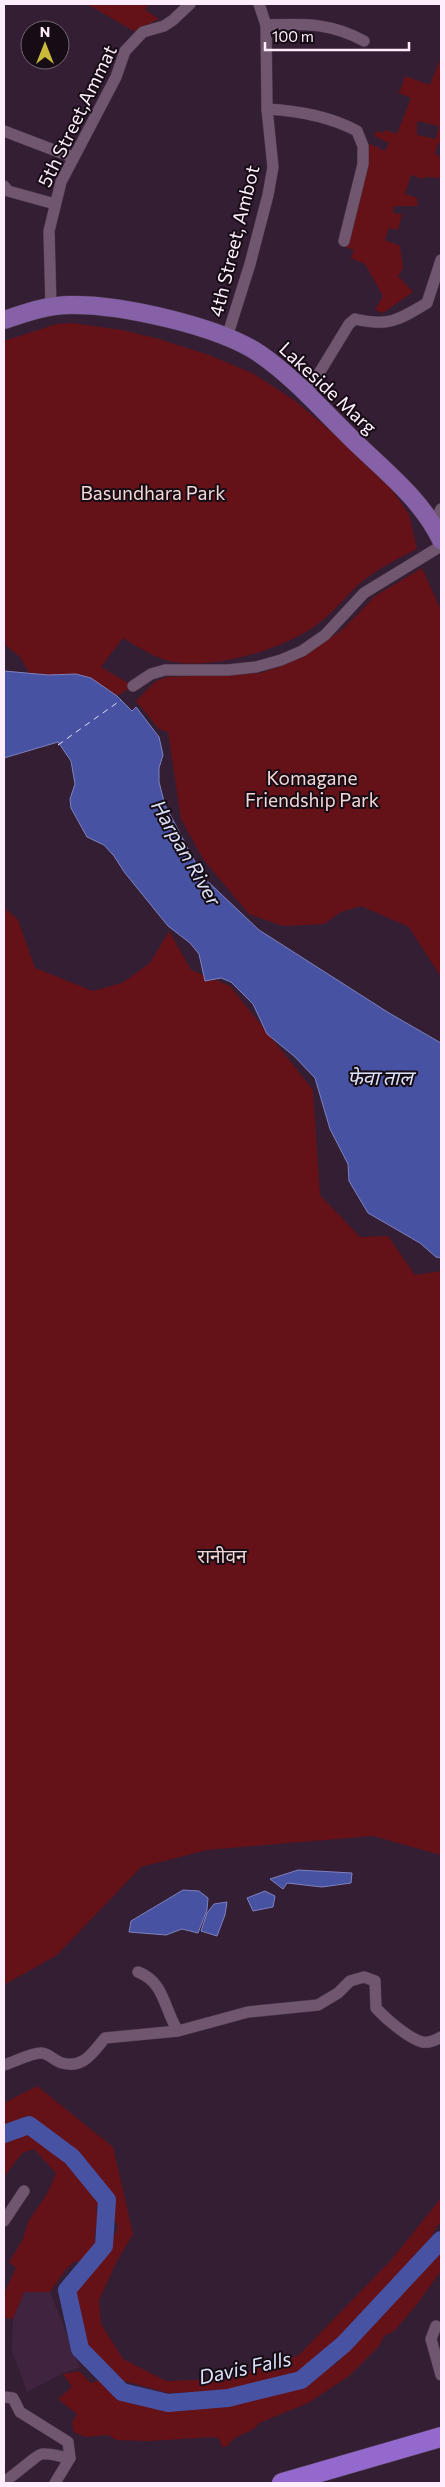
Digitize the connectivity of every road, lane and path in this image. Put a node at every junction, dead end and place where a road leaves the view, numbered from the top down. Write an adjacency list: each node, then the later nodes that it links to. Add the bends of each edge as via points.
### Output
1 (190, 4): 7 (street, 5th Street,Ammat, via 174,20 143,32 125,51 116,77)
2 (259, 4): 3 (street, 4th Street, Ambot)
3 (266, 24): 4 (street, via 316,24); 5 (street, 4th Street, Ambot)
4 (364, 41)
5 (267, 109): 10 (street, via 303,112 357,131 363,146 363,164); 15 (street, 4th Street, Ambot, via 273,159 271,180)
6 (4, 131): 7 (street)
7 (72, 158): 9 (street, 5th Street,Ammat)
8 (4, 186): 9 (street, via 8,191)
9 (55, 204): 13 (street, 5th Street,Ammat, via 50,231)
10 (344, 241)
11 (441, 260): 12 (street)
12 (436, 294): 16 (street, via 394,322 385,324 355,319)
13 (52, 307): 14 (main road, Lakeside Marg); 15 (main road, Lakeside Marg, via 84,306 136,312)
14 (4, 320)
15 (227, 337): 16 (main road, Lakeside Marg, via 258,353)
16 (306, 393): 17 (main road, Lakeside Marg)
17 (437, 517): 18 (main road, Lakeside Marg)
18 (441, 540)
19 (441, 546): 20 (street, via 364,593 325,635 302,651 256,667 165,670 151,674)
20 (133, 686)
21 (138, 1972): 22 (street, via 149,1976 158,1989)
22 (178, 2032): 23 (street, via 248,2012 318,2005 350,1981 364,1977 375,1981 376,2008 392,2023 422,2042); 24 (street, via 105,2038 90,2058 77,2064 61,2063 39,2053)
23 (441, 2037)
24 (4, 2065)
25 (24, 2192): 26 (street)
26 (4, 2221)
27 (436, 2326): 28 (street, via 431,2339)
28 (441, 2374)
29 (4, 2397): 31 (street, via 13,2398 20,2412 68,2442)
30 (441, 2437): 32 (highway)
31 (70, 2458): 33 (street, via 36,2455); 34 (street)
32 (330, 2476): 35 (highway)
33 (4, 2482)
34 (56, 2483)
35 (282, 2483)

